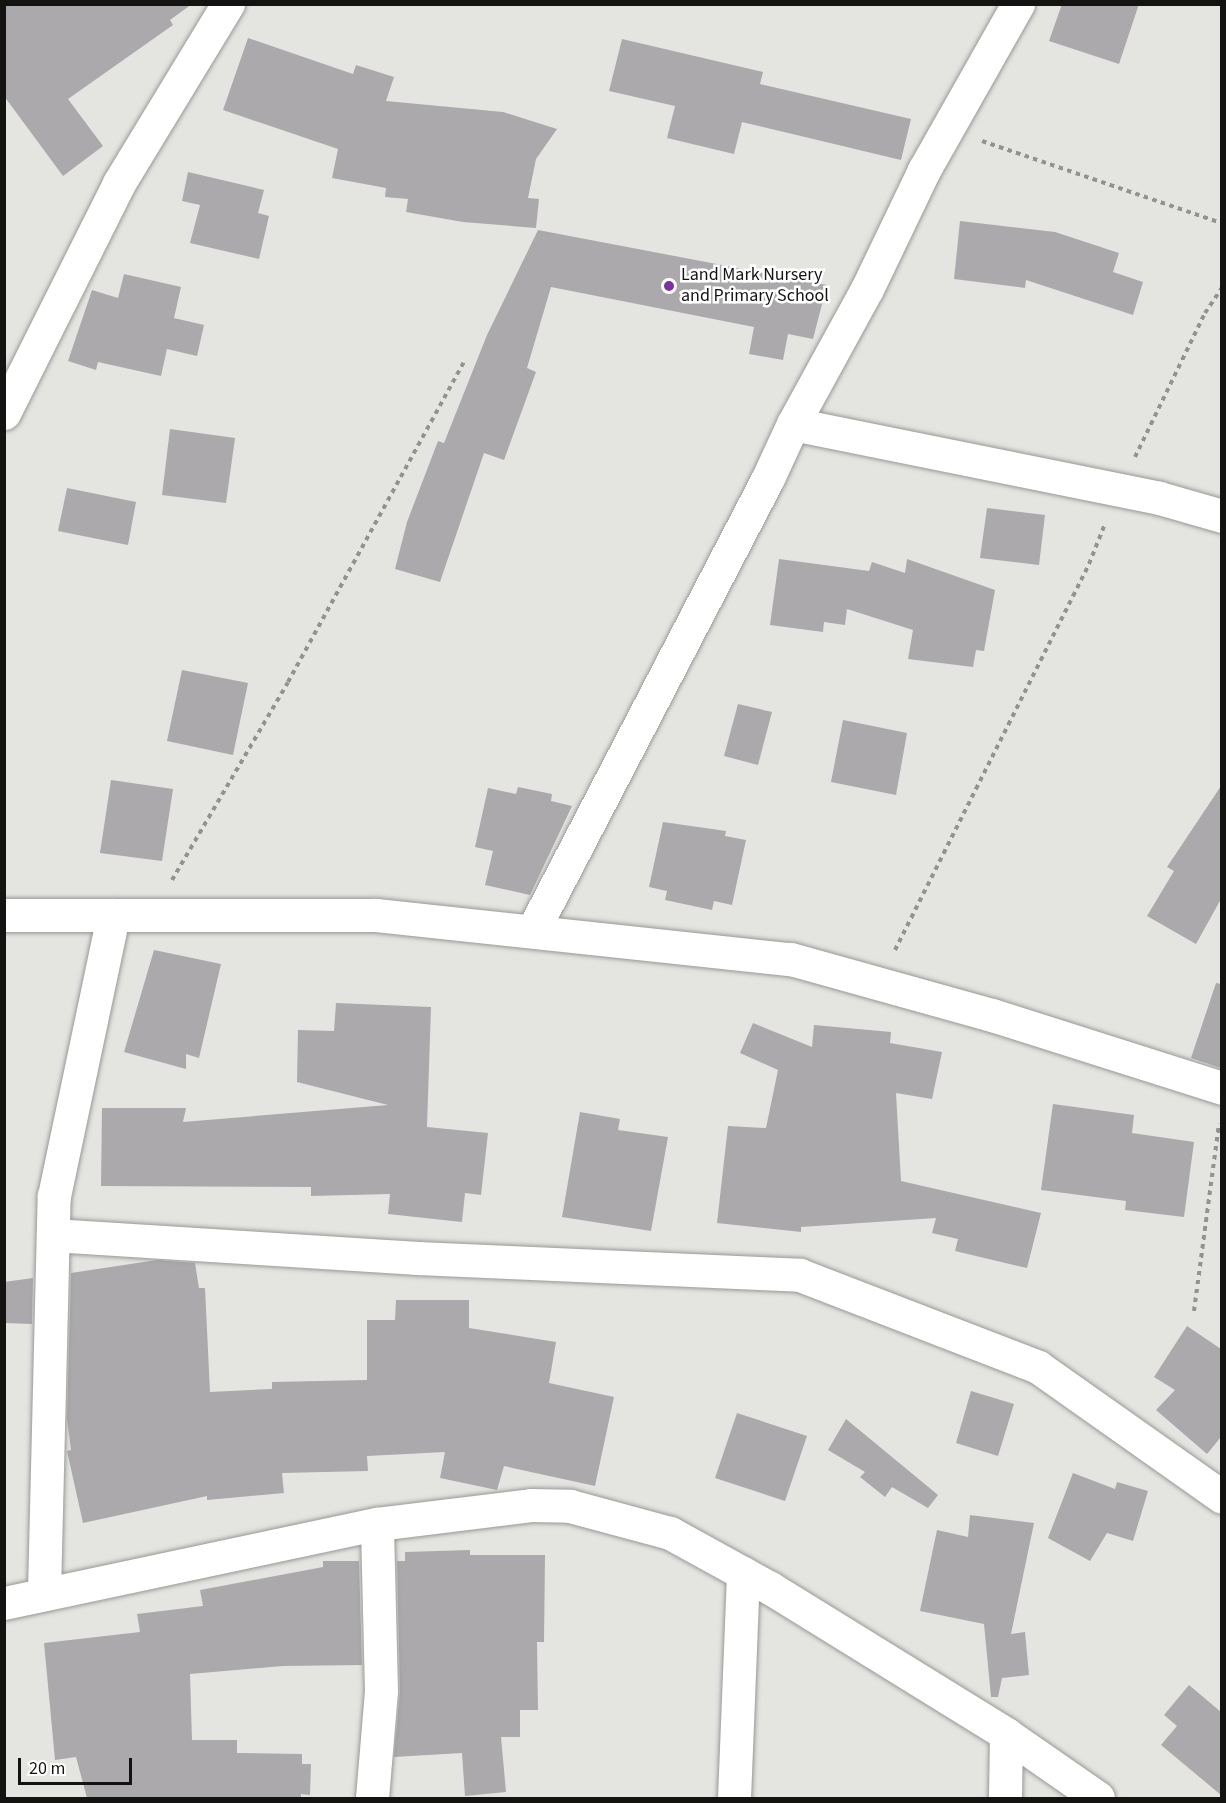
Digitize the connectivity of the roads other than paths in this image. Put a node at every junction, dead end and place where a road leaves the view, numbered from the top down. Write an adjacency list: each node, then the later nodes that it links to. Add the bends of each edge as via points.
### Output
1 (228, 4): 3 (street, via 119,183)
2 (1018, 4): 4 (street, via 947,129 867,289)
3 (4, 413)
4 (793, 424): 5 (street, via 1119,490); 8 (street)
5 (1221, 516)
6 (4, 915): 7 (street)
7 (113, 915): 8 (street, via 376,915); 10 (street, via 54,1196)
8 (533, 930): 9 (street, via 791,959)
9 (1221, 1088)
10 (53, 1235): 11 (street, via 417,1258 800,1275 1038,1367); 14 (street)
11 (1221, 1497)
12 (377, 1524): 13 (street, via 531,1505 570,1506 669,1533); 14 (street); 17 (street, via 381,1691)
13 (743, 1574): 16 (street); 18 (street)
14 (44, 1592): 15 (street)
15 (4, 1603)
16 (1006, 1734): 19 (street); 20 (street)
17 (372, 1798)
18 (735, 1798)
19 (1005, 1798)
20 (1098, 1798)

